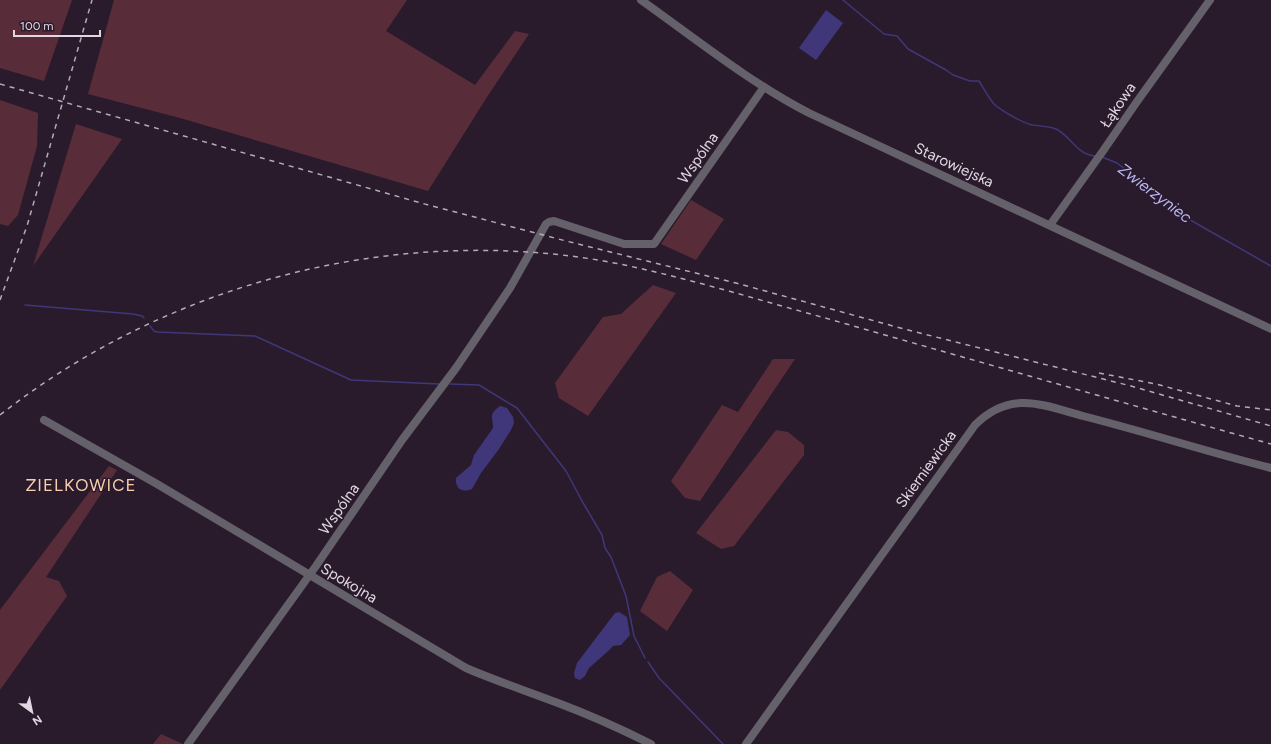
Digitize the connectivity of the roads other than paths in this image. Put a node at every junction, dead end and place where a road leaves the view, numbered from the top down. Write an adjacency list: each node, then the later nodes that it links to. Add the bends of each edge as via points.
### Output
1 (641, 0): 3 (street, Starowiejska)
2 (1210, 0): 4 (street, Łąkowa)
3 (764, 87): 4 (street, Starowiejska, via 809,113); 8 (street, Wspólna, via 654,244 624,244 554,221 545,226 510,288 456,368 402,440)
4 (1050, 225): 5 (street, Starowiejska)
5 (1271, 329)
6 (44, 420): 8 (street, Spokojna)
7 (1271, 468): 11 (street, Skierniewicka, via 1038,405 1011,404 985,415 975,425)
8 (309, 575): 9 (street, Wspólna); 10 (street, Spokojna, via 466,668 572,708)
9 (188, 744)
10 (651, 744)
11 (746, 744)

